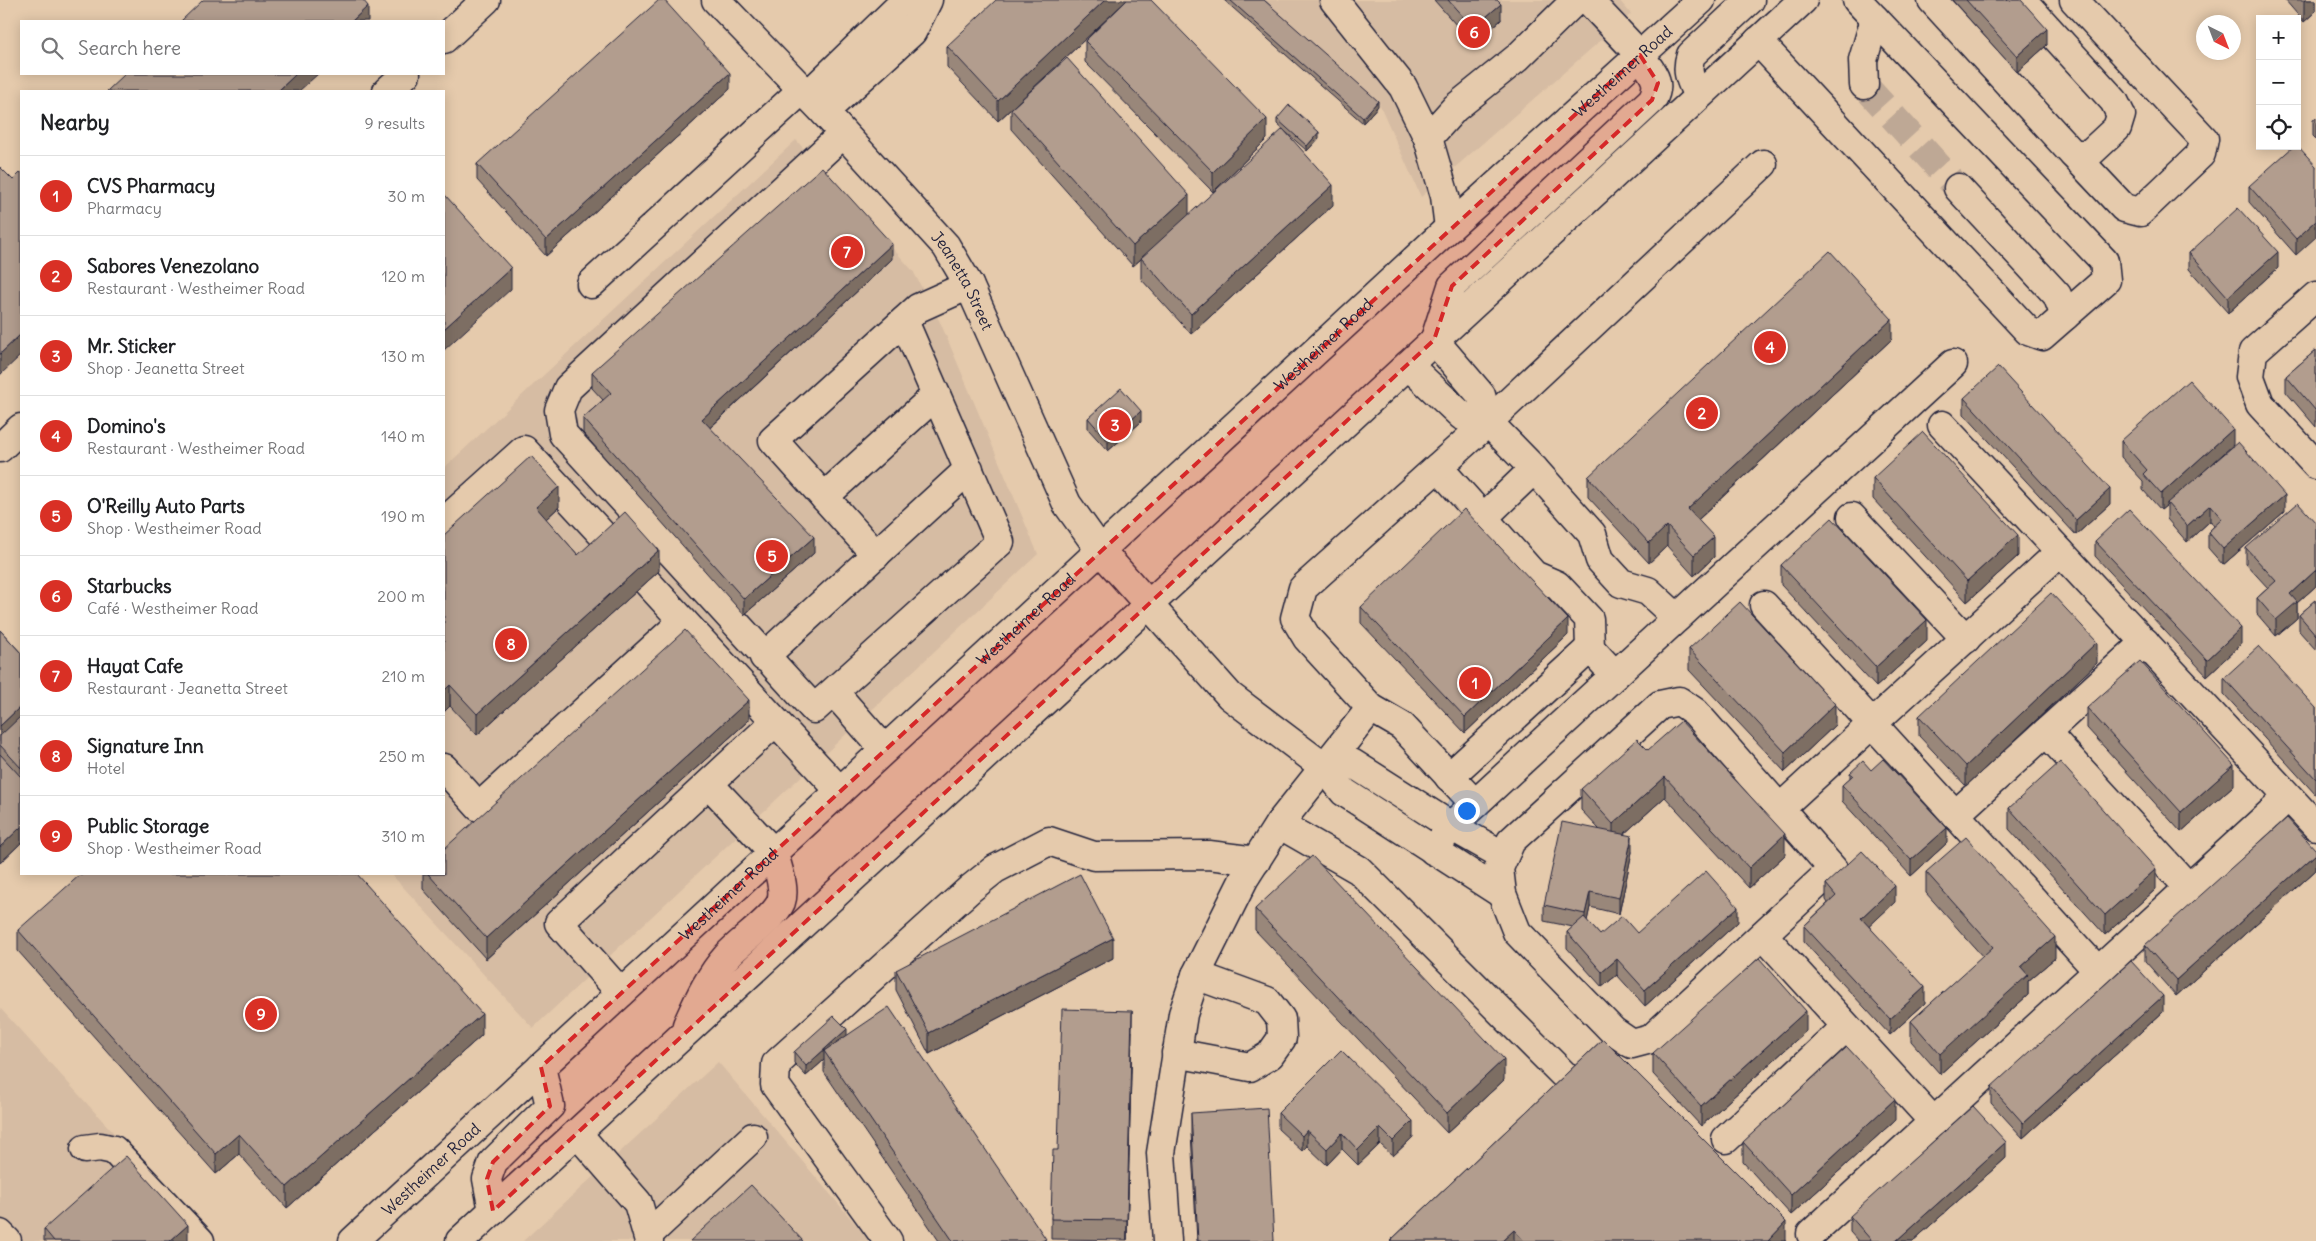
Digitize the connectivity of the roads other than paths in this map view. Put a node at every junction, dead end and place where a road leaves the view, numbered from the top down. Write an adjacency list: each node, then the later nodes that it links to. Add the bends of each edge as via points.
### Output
1 (486, 0): 15 (main road)
2 (716, 0): 22 (main road, Jeanetta Street)
3 (906, 0): 22 (main road)
4 (928, 0): 22 (main road, via 912,32)
5 (1576, 0): 24 (main road, via 1517,58 1455,108)
6 (1588, 0): 17 (main road)
7 (1701, 0): 17 (main road, Westheimer Road)
8 (1750, 0): 21 (main road, via 1691,55 1688,75)
9 (1803, 0): 16 (main road)
10 (1932, 0): 25 (main road)
11 (2022, 0): 25 (main road, via 2114,101 2121,115 2117,128 2089,154)
12 (2074, 0): 25 (main road, via 2204,139 2201,154 2140,212 2124,208)
13 (1341, 3): 24 (main road, via 1403,87)
14 (1866, 9): 19 (main road); 32 (main road, via 2104,261 2106,280)
15 (445, 38)
16 (1758, 41): 21 (main road); 32 (main road, via 2028,331 2042,336)
17 (1640, 55): 28 (main road, Westheimer Road); 34 (main road, via 1658,83 1652,100 1452,286)
18 (405, 75): 20 (main road)
19 (1864, 85)
20 (388, 90)
21 (1698, 96): 34 (main road)
22 (811, 99): 23 (main road, Jeanetta Street); 29 (main road)
23 (843, 134): 30 (main road, Jeanetta Street, via 946,246); 62 (main road, via 568,388 559,410 563,434)
24 (1428, 138): 28 (main road, via 1445,196)
25 (2074, 154)
26 (1763, 164): 38 (main road)
27 (1958, 188): 32 (main road, via 2057,295)
28 (1449, 228): 51 (main road, Westheimer Road)
29 (591, 284)
30 (969, 285): 33 (main road, via 918,308); 51 (main road, Jeanetta Street, via 1067,504)
31 (2316, 296): 42 (main road, via 2253,352 2250,377 2260,404)
32 (2065, 316)
33 (904, 321): 37 (main road); 46 (main road, via 773,440)
34 (1434, 340): 36 (main road); 38 (main road, via 1481,395)
35 (1953, 364): 57 (main road)
36 (1408, 365): 38 (main road, via 1462,416); 55 (main road)
37 (936, 394): 44 (main road); 46 (main road)
38 (1488, 422): 43 (main road); 45 (main road)
39 (1942, 425): 52 (main road)
40 (20, 429): 41 (main road)
41 (0, 448)
42 (2316, 465)
43 (1438, 467): 48 (main road); 65 (main road, via 1304,588 1295,618 1308,638)
44 (968, 469): 53 (main road); 64 (main road, via 1000,542)
45 (1534, 469): 48 (main road); 57 (main road, via 1592,534 1600,560 1621,583 1648,591)
46 (824, 497): 53 (main road)
47 (1852, 517): 59 (main road)
48 (1482, 519): 61 (main road, via 1534,575 1557,585 1589,620)
49 (445, 521): 50 (main road, via 524,450)
50 (612, 545)
51 (1100, 550): 55 (main road, Jeanetta Street); 69 (main road, Westheimer Road)
52 (2060, 552): 59 (main road); 60 (main road)
53 (876, 554): 62 (main road)
54 (647, 582): 58 (main road)
55 (1149, 604): 70 (main road, Jeanetta Street, via 1230,696); 93 (main road)
56 (1764, 605): 67 (main road)
57 (1678, 618): 63 (main road)
58 (683, 621): 66 (main road); 71 (main road, via 479,807)
59 (1966, 639): 67 (main road)
60 (2145, 642): 68 (main road); 75 (main road)
61 (1590, 648): 63 (main road); 72 (main road)
62 (764, 657): 64 (main road, via 814,709)
63 (1616, 675): 76 (main road)
64 (834, 692): 69 (main road)
65 (1371, 708): 70 (main road); 72 (main road, via 1402,726)
66 (776, 722): 73 (main road); 74 (main road)
67 (1873, 724): 77 (main road); 78 (main road)
68 (2046, 732): 78 (main road); 86 (main road)
69 (884, 749): 74 (main road, Westheimer Road)
70 (1324, 767): 79 (main road); 80 (main road, via 1352,763); 82 (main road, Jeanetta Street, via 1344,792)
71 (445, 769)
72 (1449, 777): 76 (main road)
73 (709, 784): 83 (main road); 91 (main road, via 559,923)
74 (840, 791): 83 (main road, Westheimer Road)
75 (2288, 797): 81 (main road); 86 (main road)
76 (1475, 804): 80 (main road)
77 (1779, 809): 84 (main road, via 1695,712 1679,701 1660,705 1511,841); 88 (main road, via 1833,869)
78 (1955, 815): 89 (main road)
79 (1280, 824): 85 (main road); 96 (main road, via 1359,870)
80 (1451, 826): 82 (main road); 84 (main road)
81 (2316, 826)
82 (1434, 851): 87 (main road, Jeanetta Street)
83 (774, 853): 91 (main road, Westheimer Road); 93 (main road, via 783,892 781,902 716,970)
84 (1504, 856): 87 (main road, via 1499,868)
85 (1256, 861): 90 (main road); 110 (main road, via 1209,855 1094,856 1049,841 995,869 970,889 776,1064 775,1085)
86 (2189, 888): 89 (main road)
87 (1502, 894): 88 (main road, via 1517,932 1613,1031 1632,1044 1651,1039)
88 (1762, 935): 92 (main road)
89 (2098, 971): 97 (main road)
90 (1196, 975): 94 (main road, via 1183,1014); 94 (main road, via 1267,1002 1281,1019 1282,1038 1270,1055 1250,1067)
91 (621, 993): 95 (main road, Westheimer Road)
92 (1846, 1027): 97 (main road); 100 (main road)
93 (681, 1038): 98 (main road)
94 (1176, 1054): 111 (main road, via 1161,1152)
95 (542, 1067): 102 (main road, via 550,1106 493,1162 487,1179); 108 (main road, Westheimer Road)
96 (1566, 1083)
97 (1934, 1122): 104 (main road)
98 (577, 1133): 102 (main road); 105 (main road, via 638,1204)
99 (753, 1138): 105 (main road)
100 (1726, 1139)
101 (85, 1149): 107 (main road, via 100,1147 114,1150)
102 (493, 1211): 109 (main road)
103 (0, 1234): 106 (main road)
104 (1811, 1234)
105 (649, 1238)
106 (7, 1241)
107 (200, 1241)
108 (353, 1241)
109 (460, 1241)
110 (888, 1241)
111 (1167, 1241)

